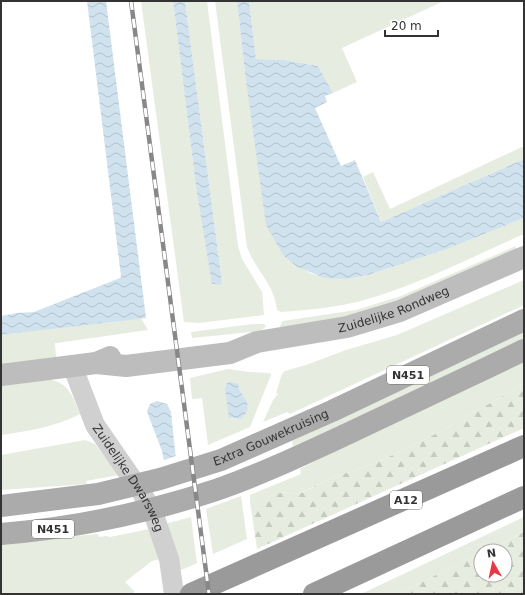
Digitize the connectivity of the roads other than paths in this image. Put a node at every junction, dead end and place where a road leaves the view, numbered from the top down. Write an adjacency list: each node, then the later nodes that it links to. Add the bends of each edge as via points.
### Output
1 (524, 257): 4 (main road, Zuidelijke Rondweg, via 412,306 328,332 257,342 227,338 125,352 96,363)
2 (524, 320): 8 (main road, Extra Gouwekruising / N451, via 291,430 201,467 98,494)
3 (524, 350): 9 (main road, N451, via 292,459 218,489 154,509 104,520 62,528)
4 (72, 366): 5 (main road, Zuidelijke Rondweg); 10 (street, Zuidelijke Dwarsweg, via 96,425 154,515 169,559)
5 (1, 375)
6 (524, 446): 11 (highway, A12)
7 (524, 497): 12 (highway)
8 (1, 506)
9 (1, 534)
10 (174, 594)
11 (191, 594)
12 (314, 594)

